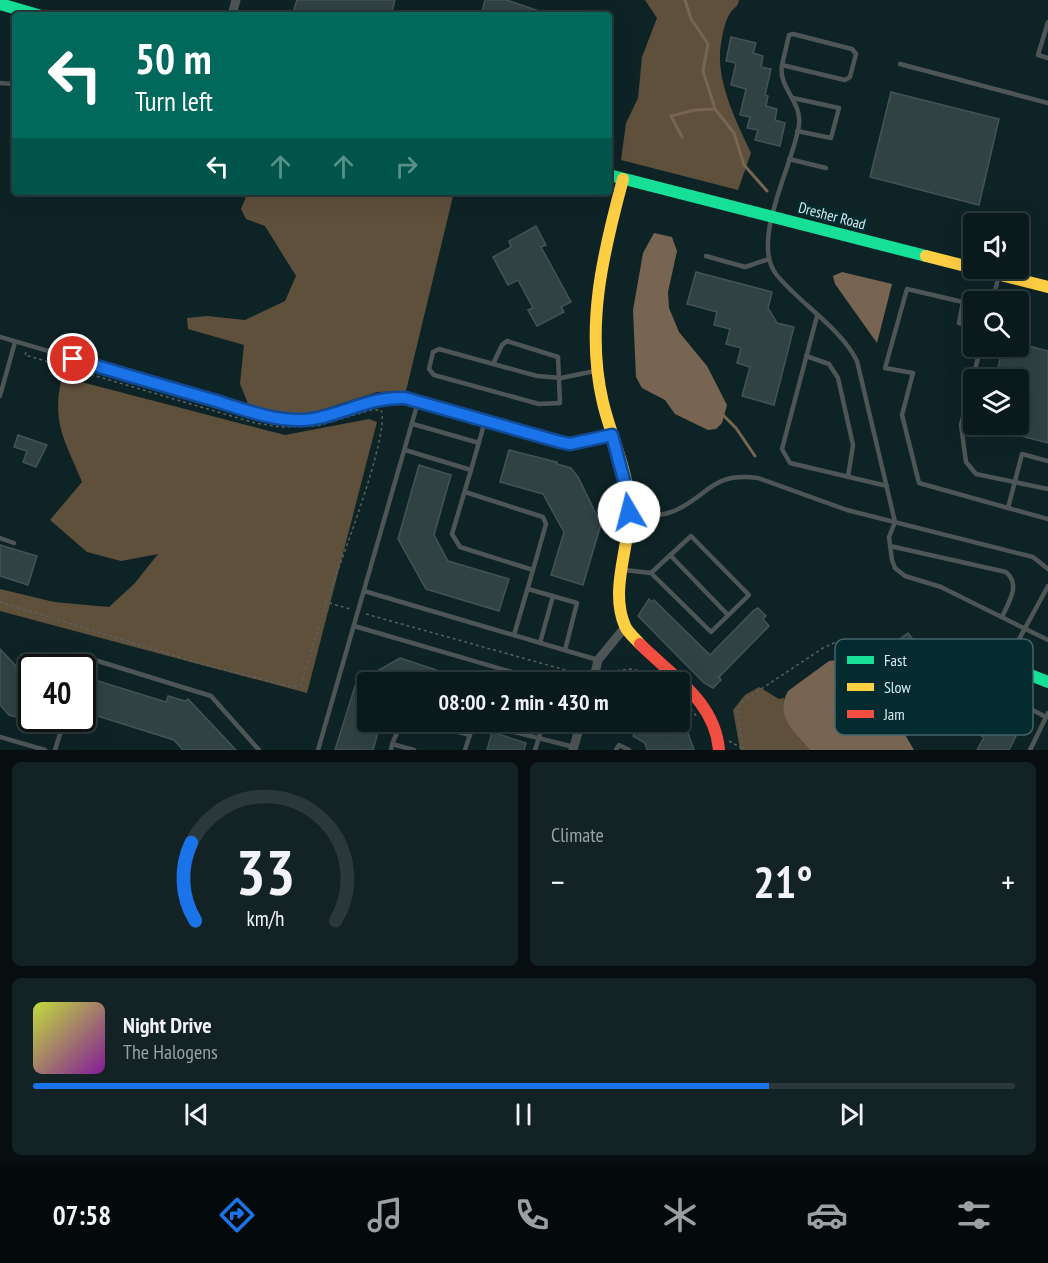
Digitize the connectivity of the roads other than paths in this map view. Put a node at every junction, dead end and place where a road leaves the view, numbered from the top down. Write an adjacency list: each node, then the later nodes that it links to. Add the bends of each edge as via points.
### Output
1 (0, 4): 2 (street)
2 (28, 12)
3 (1048, 22): 4 (lane, via 1038,55)
4 (1048, 58)
5 (900, 64): 8 (lane)
6 (782, 65): 6 (lane, via 845,80 850,76 856,54 852,49 793,34 789,35); 7 (lane, via 781,76)
7 (793, 98): 9 (lane, via 799,114); 9 (lane, via 838,108 831,138)
8 (1048, 103)
9 (797, 131): 10 (lane)
10 (789, 159): 11 (lane); 14 (lane)
11 (826, 168)
12 (612, 176): 13 (street, Dresher Road)
13 (623, 179): 14 (street, Dresher Road); 29 (street, via 605,242 596,297)
14 (773, 217): 16 (lane, via 767,243); 17 (street, Dresher Road)
15 (706, 256): 16 (lane, via 745,267)
16 (769, 259): 22 (lane, via 776,274)
17 (963, 266)
18 (1015, 279): 19 (street, Dresher Road)
19 (1048, 287)
20 (963, 302): 45 (lane, via 906,289 885,368 913,373 902,415 919,483)
21 (963, 302): 23 (lane, via 959,323)
22 (817, 316): 26 (lane); 42 (lane, via 853,353)
23 (963, 324)
24 (0, 337): 25 (lane)
25 (15, 342): 31 (lane); 32 (lane, via 291,420 318,417 378,398)
26 (807, 356): 40 (lane, via 829,364 838,378 853,445); 40 (lane, via 782,449 784,456 790,463)
27 (978, 357): 41 (lane, via 961,425 966,462 976,474)
28 (493, 364): 30 (lane); 30 (lane, via 507,341 558,357); 30 (lane, via 439,349 433,352 429,369 434,375 539,404 560,403)
29 (597, 371): 30 (lane); 35 (street)
30 (561, 378)
31 (0, 396)
32 (418, 402): 33 (lane); 34 (lane)
33 (485, 421): 35 (lane, via 570,444); 36 (lane)
34 (413, 424): 36 (lane); 37 (lane)
35 (612, 435): 46 (street)
36 (479, 443): 39 (lane)
37 (405, 450): 39 (lane); 59 (lane)
38 (1048, 461): 41 (lane, via 1022,454)
39 (471, 470): 44 (lane)
40 (848, 477): 42 (lane)
41 (1015, 480): 43 (lane); 45 (lane)
42 (887, 486): 48 (lane)
43 (1048, 489)
44 (465, 492): 54 (lane, via 452,534 460,547); 54 (lane, via 543,518 546,524)
45 (1008, 508): 47 (lane)
46 (629, 516): 48 (lane, via 673,511 721,480 746,477); 55 (street)
47 (1048, 519)
48 (895, 522): 51 (lane); 53 (lane, via 1033,557)
49 (0, 538): 50 (lane)
50 (14, 543)
51 (890, 546): 62 (lane, via 896,568 905,576 941,587); 62 (lane, via 1006,572 1015,585)
52 (670, 555): 56 (lane); 61 (lane); 61 (lane, via 691,536 749,595)
53 (1048, 569)
54 (533, 570): 58 (lane)
55 (624, 570): 56 (lane); 64 (street, via 620,598)
56 (651, 573): 61 (lane, via 711,632)
57 (1048, 586): 65 (lane)
58 (528, 589): 60 (lane); 67 (lane)
59 (364, 591): 63 (lane); 67 (lane)
60 (553, 596): 70 (lane); 71 (lane, via 577,603)
61 (728, 615)
62 (1002, 617): 65 (lane)
63 (354, 626): 74 (lane); 95 (lane)
64 (625, 627): 73 (street); 102 (street, via 706,708 718,735)
65 (1024, 628): 68 (lane); 69 (lane)
66 (1048, 631): 69 (lane)
67 (514, 636): 70 (lane)
68 (1018, 639)
69 (1046, 639)
70 (540, 643): 71 (lane)
71 (565, 650): 73 (lane)
72 (96, 660): 94 (lane, via 211,696)
73 (598, 660): 75 (street)
74 (512, 672)
75 (596, 672)
76 (1033, 676): 77 (street)
77 (1048, 682)
78 (1033, 709): 79 (lane)
79 (1047, 715): 103 (lane)
80 (61, 732): 93 (lane)
81 (398, 732): 90 (lane)
82 (458, 732): 87 (lane)
83 (471, 732): 87 (lane)
84 (521, 732): 88 (lane)
85 (541, 732): 88 (lane)
86 (578, 732): 91 (street)
87 (470, 735): 98 (lane)
88 (540, 736): 91 (lane); 99 (lane)
89 (0, 737): 92 (lane)
90 (393, 744): 96 (lane); 97 (lane)
91 (574, 748)
92 (45, 750)
93 (55, 750)
94 (259, 750)
95 (318, 750)
96 (391, 750)
97 (414, 750)
98 (465, 750)
99 (535, 750)
100 (616, 750): 101 (lane, via 619,745)
101 (629, 750)
102 (719, 750)
103 (1030, 750)

